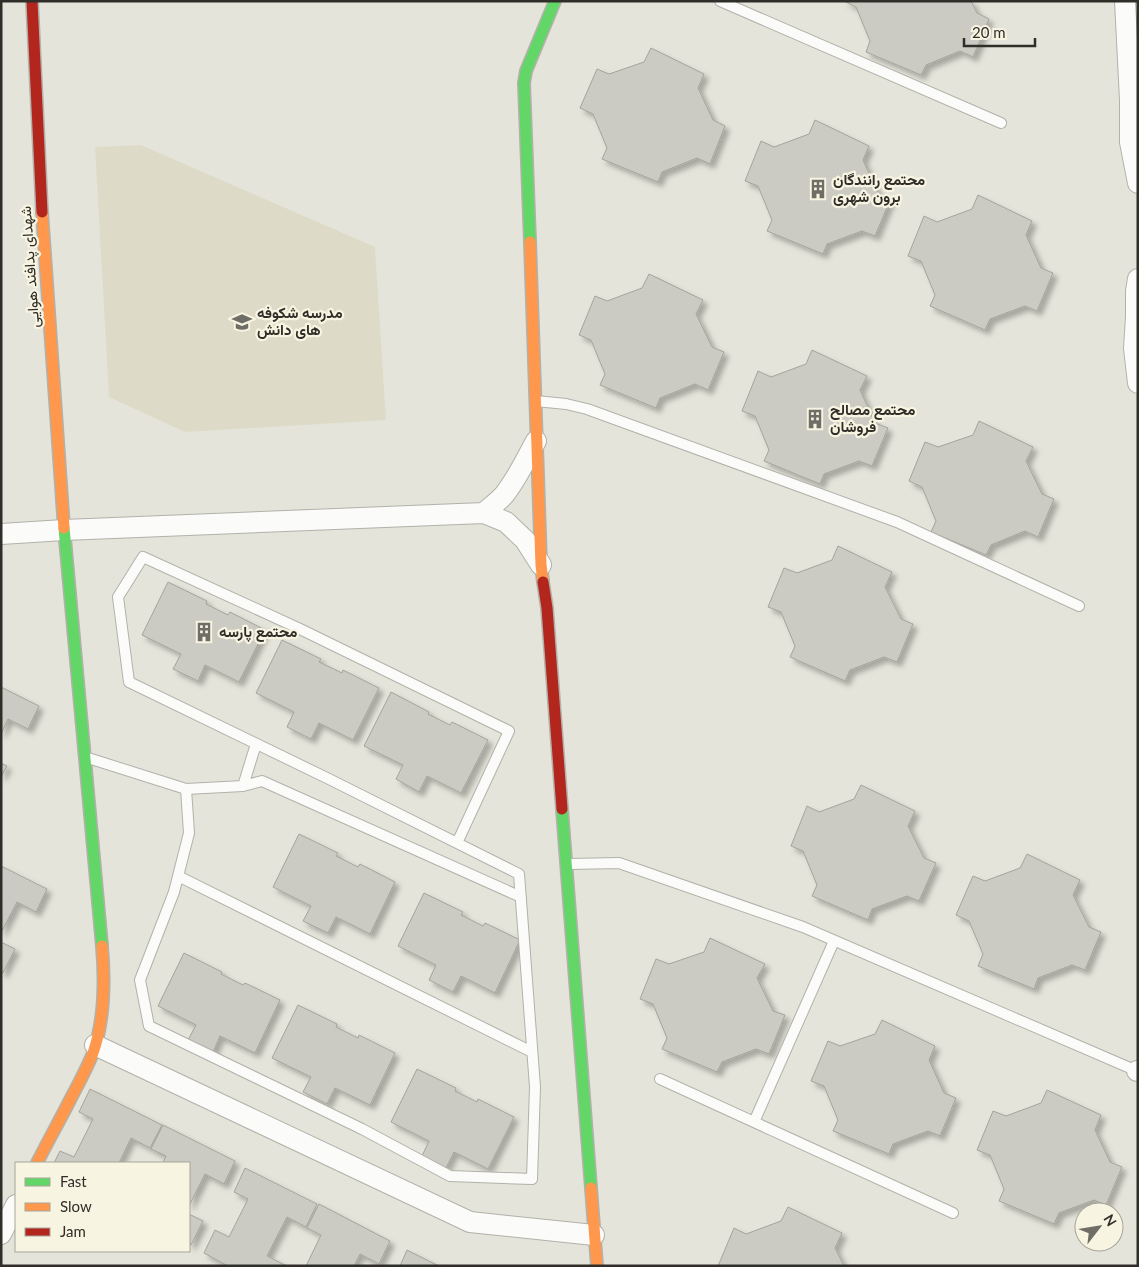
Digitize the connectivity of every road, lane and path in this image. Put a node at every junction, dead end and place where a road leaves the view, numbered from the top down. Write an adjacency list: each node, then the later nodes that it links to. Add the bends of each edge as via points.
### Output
1 (32, 1): 12 (street, شهدای پدافند هوایی, via 41,203)
2 (555, 1): 9 (street, via 524,83)
3 (720, 1): 5 (lane)
4 (1125, 1): 6 (street, via 1130,142)
5 (1001, 123)
6 (1138, 183)
7 (1138, 279): 8 (street, via 1134,348)
8 (1138, 383)
9 (535, 400): 10 (street); 15 (lane, via 587,409 897,522)
10 (536, 439): 11 (street, via 512,484); 14 (street)
11 (484, 513): 12 (street); 14 (street, via 506,522 525,540)
12 (64, 530): 13 (street); 17 (street, شهدای پدافند هوایی)
13 (1, 534)
14 (541, 565): 21 (street)
15 (1079, 606)
16 (256, 744): 18 (lane); 20 (lane); 20 (lane, via 129,682 118,596 143,557 509,731)
17 (84, 757): 19 (lane); 25 (street, شهدای پدافند هوایی, via 104,967 103,1005)
18 (244, 786): 19 (lane); 23 (lane, via 262,781)
19 (186, 789): 22 (lane, via 189,833)
20 (457, 843): 23 (lane, via 519,874)
21 (566, 864): 24 (lane, via 619,863); 34 (street)
22 (178, 876): 26 (lane); 26 (lane, via 140,980 149,1026 362,1129 450,1176 532,1179 535,1087)
23 (521, 897): 26 (lane)
24 (834, 940): 27 (lane); 29 (lane)
25 (95, 1046): 30 (street, شهدای پدافند هوایی); 34 (street, via 470,1222)
26 (532, 1052)
27 (1138, 1071)
28 (660, 1078): 29 (lane)
29 (754, 1122): 32 (lane)
30 (39, 1162)
31 (15, 1207): 33 (street)
32 (952, 1213)
33 (1, 1234)
34 (594, 1235): 35 (street)
35 (596, 1266)

